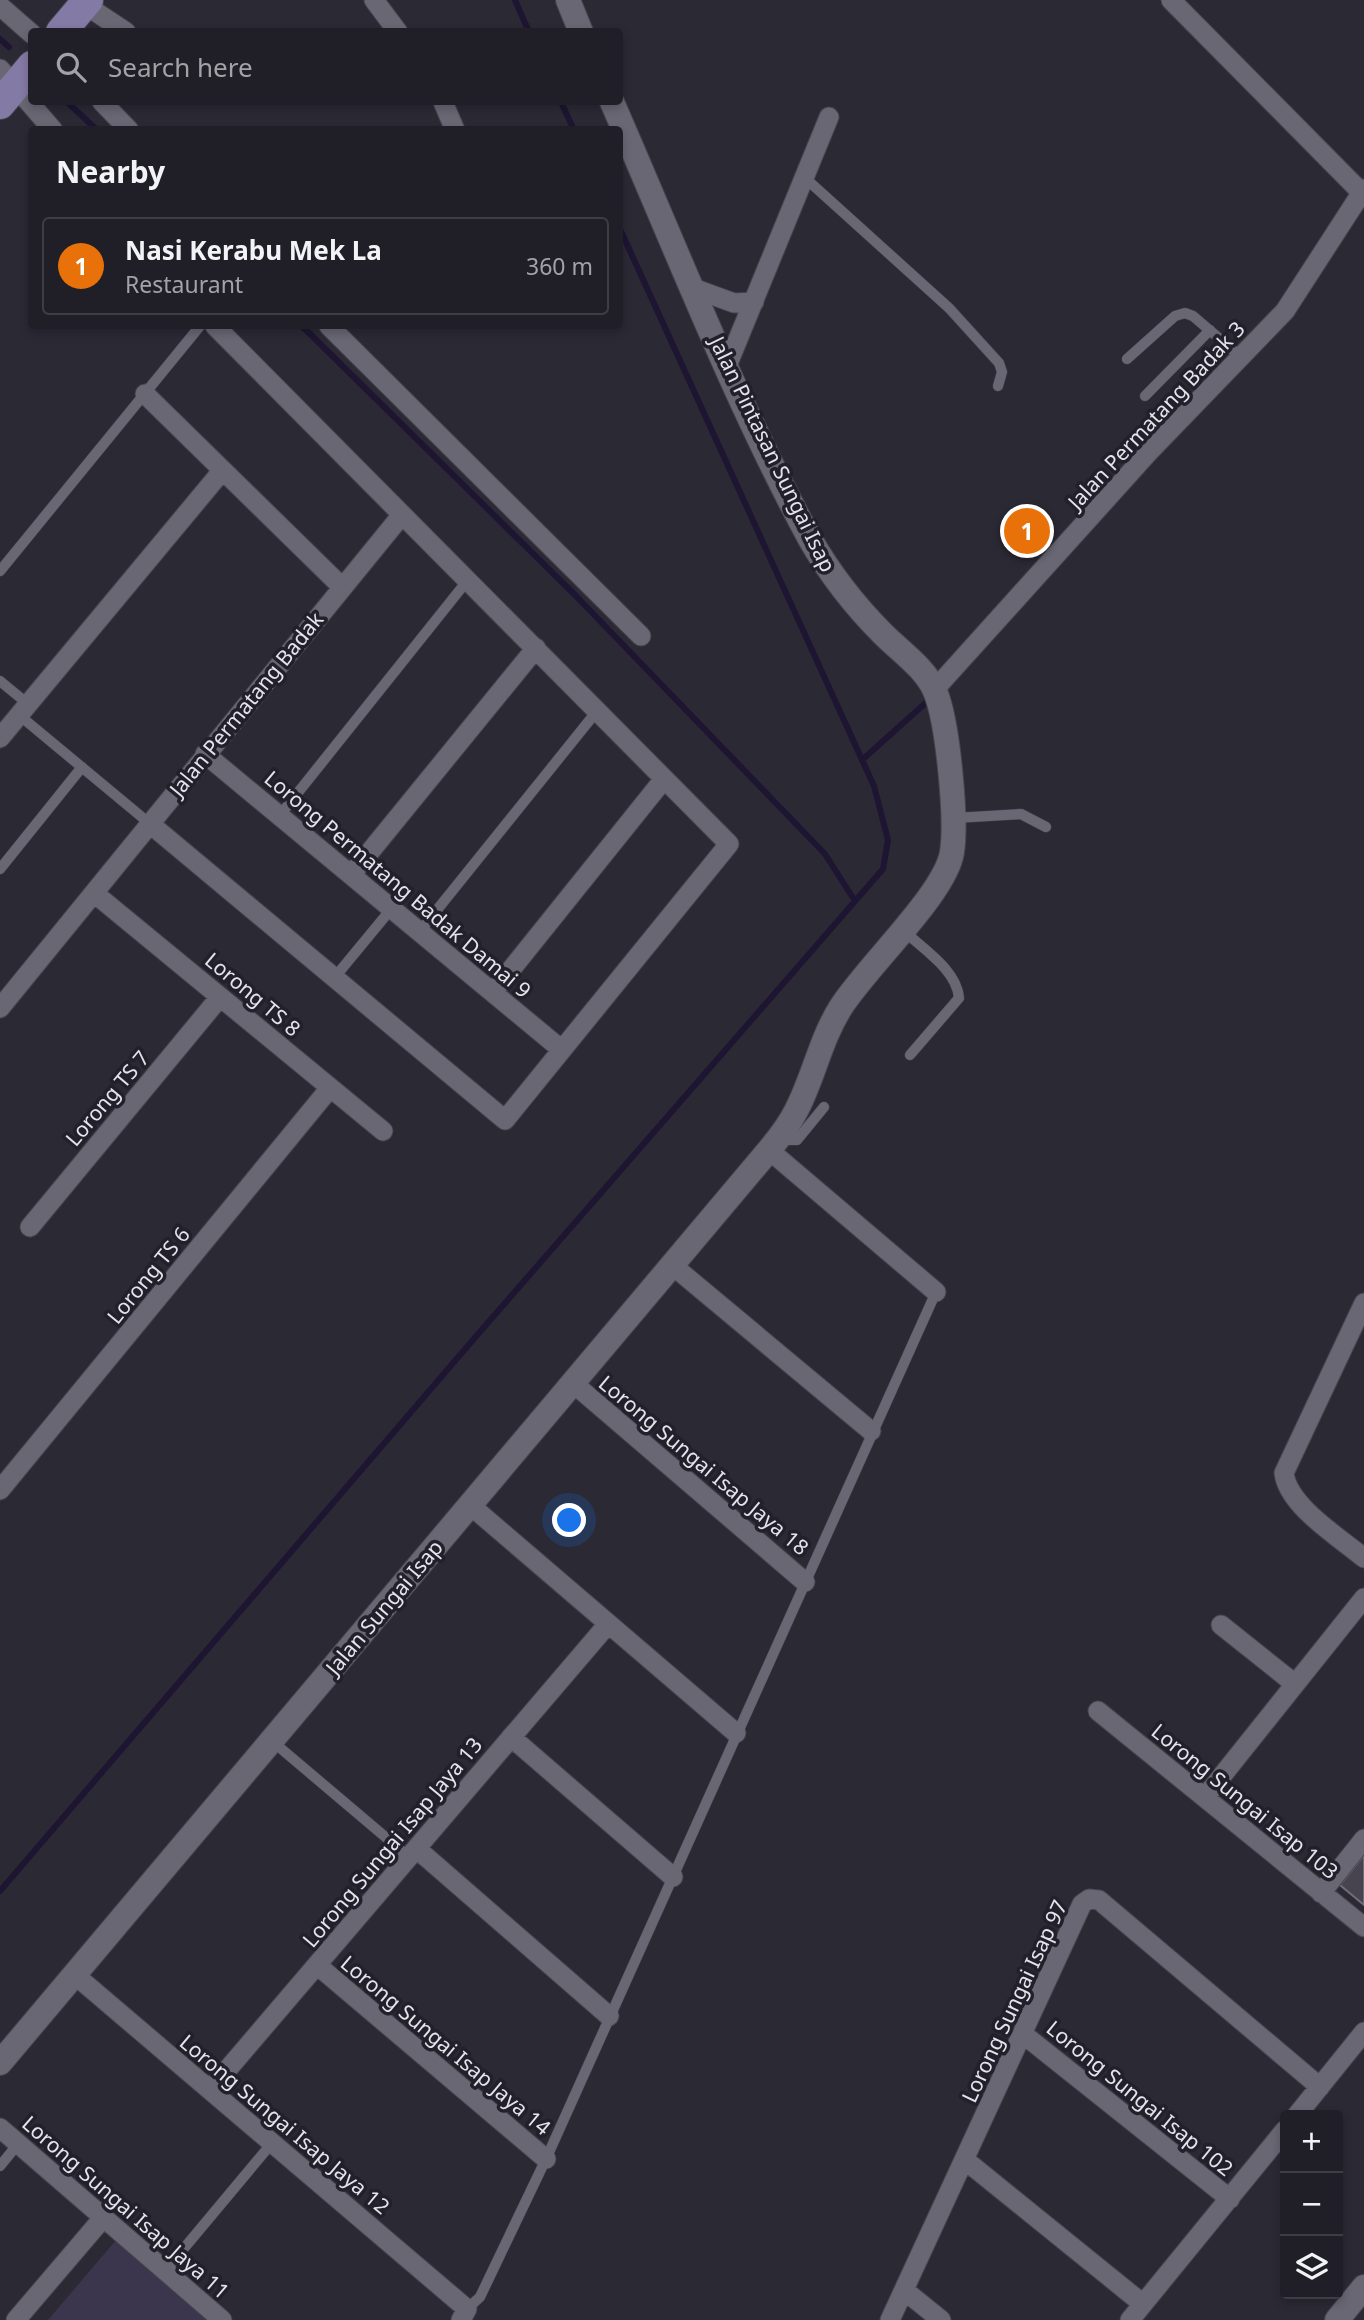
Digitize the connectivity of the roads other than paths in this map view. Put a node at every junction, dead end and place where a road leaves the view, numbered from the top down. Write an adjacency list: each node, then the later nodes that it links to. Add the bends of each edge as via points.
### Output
1 (374, 0): 8 (street)
2 (568, 0): 9 (street)
3 (1171, 0): 24 (street)
4 (86, 2): 6 (main road); 7 (street)
5 (0, 6): 10 (street)
6 (64, 28)
7 (121, 28)
8 (395, 28)
9 (579, 28)
10 (28, 30)
11 (12, 81): 12 (street)
12 (28, 101)
13 (32, 105): 18 (street)
14 (105, 105): 19 (street)
15 (444, 105): 20 (street)
16 (613, 105): 21 (street, Jalan Pintasan Sungai Isap)
17 (829, 117): 23 (street)
18 (49, 126)
19 (125, 126)
20 (453, 126)
21 (623, 126)
22 (623, 127): 25 (street, Jalan Pintasan Sungai Isap)
23 (804, 177): 26 (street); 34 (lane, via 949,308 999,363)
24 (1362, 190): 31 (street, Jalan Permatang Badak 3, via 1284,311)
25 (694, 288): 26 (street, via 734,303); 33 (street, Jalan Pintasan Sungai Isap)
26 (754, 302): 33 (street)
27 (198, 329): 35 (lane)
28 (218, 329): 38 (street)
29 (332, 329): 42 (street)
30 (1210, 330): 31 (lane); 32 (lane, via 1194,316 1175,316); 36 (lane)
31 (1242, 358): 45 (street, Jalan Permatang Badak 3, via 1148,453)
32 (1127, 359)
33 (727, 366): 45 (street, Jalan Pintasan Sungai Isap, via 833,577)
34 (998, 386)
35 (145, 394): 37 (street); 39 (lane)
36 (1145, 396)
37 (222, 471): 41 (street); 46 (street)
38 (401, 516): 40 (street); 41 (street, Jalan Permatang Badak)
39 (0, 571)
40 (467, 581): 43 (street); 52 (lane)
41 (342, 587): 49 (street, Jalan Permatang Badak)
42 (641, 636)
43 (536, 648): 47 (street); 57 (street)
44 (0, 681): 46 (lane)
45 (935, 689): 53 (street)
46 (23, 710): 48 (street); 50 (lane)
47 (597, 711): 51 (street); 61 (lane)
48 (0, 738)
49 (205, 754): 52 (street, Lorong Permatang Badak Damai 9); 54 (street, Jalan Permatang Badak)
50 (82, 767): 54 (lane); 56 (lane)
51 (664, 779): 63 (street); 66 (street, via 729,844)
52 (279, 815): 57 (street, Lorong Permatang Badak Damai 9)
53 (954, 818): 55 (lane, via 1021,814); 60 (street, via 952,856 944,876)
54 (149, 822): 58 (street, Jalan Permatang Badak); 62 (street)
55 (1046, 827)
56 (0, 869)
57 (351, 875): 59 (street, Lorong Permatang Badak Damai 9)
58 (94, 893): 64 (street, Lorong TS 8); 65 (street, Jalan Permatang Badak)
59 (391, 908): 61 (street, Lorong Permatang Badak Damai 9); 62 (lane)
60 (902, 929): 67 (lane, via 951,975 959,998); 71 (street, via 841,1007 821,1041 797,1110)
61 (420, 931): 63 (street, Lorong Permatang Badak Damai 9)
62 (335, 977): 66 (street, via 505,1120)
63 (493, 992): 66 (street, Lorong Permatang Badak Damai 9)
64 (220, 997): 68 (street, Lorong TS 8); 72 (street, Lorong TS 7)
65 (0, 1008)
66 (562, 1050)
67 (910, 1055)
68 (330, 1088): 70 (street, Lorong TS 8); 78 (street, Lorong TS 6)
69 (824, 1107): 71 (lane, via 797,1140)
70 (383, 1132)
71 (773, 1145): 73 (street, Jalan Sungai Isap); 74 (street)
72 (30, 1227)
73 (673, 1265): 76 (street, Jalan Sungai Isap); 77 (street)
74 (936, 1292): 77 (lane)
75 (1364, 1303): 80 (street, via 1284,1473 1298,1503)
76 (573, 1383): 79 (street, Jalan Sungai Isap); 81 (street, Lorong Sungai Isap Jaya 18)
77 (871, 1431): 81 (lane)
78 (0, 1490)
79 (470, 1505): 83 (street); 89 (street, Jalan Sungai Isap)
80 (1364, 1558)
81 (805, 1581): 87 (lane)
82 (1364, 1598): 85 (street)
83 (608, 1624): 87 (street); 88 (street, Lorong Sungai Isap Jaya 13)
84 (1221, 1625): 85 (street)
85 (1295, 1684): 90 (street)
86 (1098, 1711): 90 (street, Lorong Sungai Isap 103)
87 (736, 1732): 93 (lane)
88 (511, 1737): 92 (street, Lorong Sungai Isap Jaya 13); 93 (street)
89 (271, 1741): 92 (lane); 97 (street, Jalan Sungai Isap)
90 (1205, 1797): 94 (street, Lorong Sungai Isap 103)
91 (1364, 1839): 94 (street)
92 (413, 1853): 96 (street, Lorong Sungai Isap Jaya 13); 98 (street)
93 (673, 1877): 98 (lane)
94 (1321, 1893): 95 (street, Lorong Sungai Isap 103)
95 (1364, 1927)
96 (317, 1965): 103 (street, Lorong Sungai Isap Jaya 13); 109 (street, Lorong Sungai Isap Jaya 14)
97 (75, 1975): 101 (street, Jalan Sungai Isap); 103 (street, Lorong Sungai Isap Jaya 12)
98 (609, 2016): 109 (lane)
99 (1364, 2032): 102 (street)
100 (1023, 2034): 102 (street, Lorong Sungai Isap 97, via 1082,1904 1099,1900); 110 (street, Lorong Sungai Isap 97); 112 (street, Lorong Sungai Isap 102)
101 (0, 2063)
102 (1320, 2087): 104 (street)
103 (210, 2090): 107 (street, Lorong Sungai Isap Jaya 12)
104 (1301, 2110)
105 (0, 2128): 108 (street, Lorong Sungai Isap Jaya 11)
106 (1280, 2136): 112 (street)
107 (272, 2143): 114 (lane); 118 (street, Lorong Sungai Isap Jaya 12)
108 (18, 2144): 111 (lane); 113 (street, Lorong Sungai Isap Jaya 11)
109 (546, 2159): 118 (lane, via 480,2297)
110 (965, 2160): 116 (street, Lorong Sungai Isap 97); 117 (street)
111 (0, 2166)
112 (1230, 2199): 117 (street)
113 (103, 2218): 114 (street, Lorong Sungai Isap Jaya 11); 119 (street)
114 (165, 2271): 120 (street, Lorong Sungai Isap Jaya 11)
115 (1364, 2287): 124 (street)
116 (904, 2290): 121 (street, Lorong Sungai Isap 97); 122 (street)
117 (1143, 2304): 123 (street)
118 (464, 2314)
119 (16, 2320)
120 (222, 2320)
121 (890, 2320)
122 (941, 2320)
123 (1130, 2320)
124 (1338, 2320)

